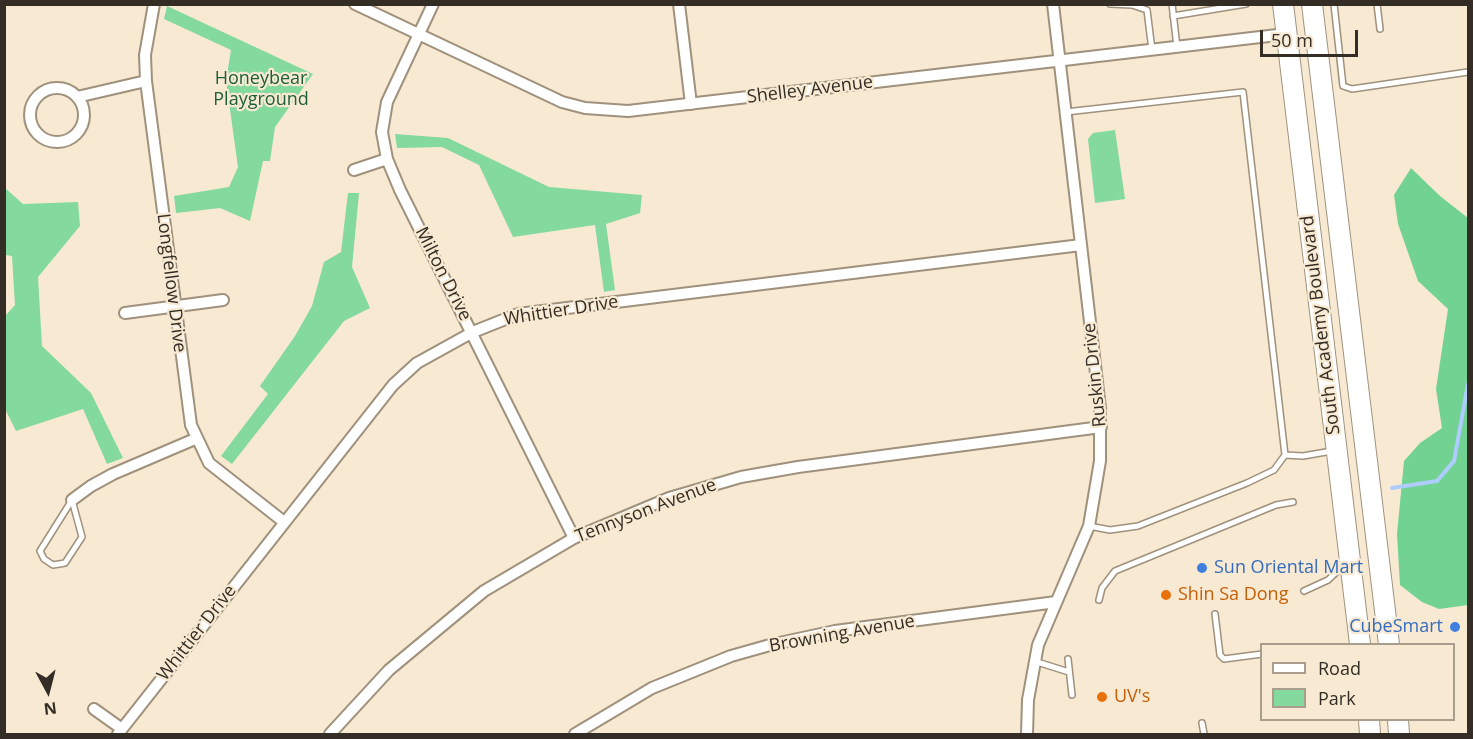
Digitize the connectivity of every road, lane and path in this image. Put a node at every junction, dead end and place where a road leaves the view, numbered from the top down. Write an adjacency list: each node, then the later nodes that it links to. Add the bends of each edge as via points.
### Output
1 (154, 4): 23 (street, Longfellow Drive, via 145,55)
2 (354, 4): 18 (street, Shelley Avenue)
3 (433, 4): 18 (street, Milton Drive)
4 (679, 4): 25 (street)
5 (1053, 4): 21 (street, Ruskin Drive)
6 (1110, 4): 14 (lane)
7 (1152, 4): 14 (lane)
8 (1172, 4): 15 (lane)
9 (1246, 4): 15 (lane)
10 (1283, 4): 17 (highway, South Academy Boulevard)
11 (1312, 4): 49 (highway, South Academy Boulevard)
12 (1334, 4): 22 (lane, via 1344,86 1352,89)
13 (1377, 4): 16 (lane)
14 (1147, 10): 20 (lane)
15 (1173, 16): 19 (lane)
16 (1380, 29)
17 (1286, 34): 19 (street, Shelley Avenue); 36 (highway, South Academy Boulevard)
18 (419, 35): 25 (street, Shelley Avenue, via 562,102 585,108 628,111); 27 (street, Milton Drive, via 387,102 382,132)
19 (1177, 47): 20 (street, Shelley Avenue)
20 (1152, 50): 21 (street, Shelley Avenue)
21 (1059, 62): 25 (street, Shelley Avenue); 26 (street, Ruskin Drive)
22 (1468, 72)
23 (146, 81): 24 (street); 31 (street, Longfellow Drive)
24 (77, 97): 24 (street, via 83,121 74,136 56,142 39,135 30,120 38,96 54,89)
25 (691, 104)
26 (1065, 112): 29 (street, Ruskin Drive); 37 (lane, via 1243,92)
27 (387, 159): 28 (street); 33 (street, Milton Drive)
28 (354, 170)
29 (1081, 244): 33 (street, Whittier Drive, via 539,311 497,320); 34 (street, Ruskin Drive)
30 (224, 300): 31 (street)
31 (174, 307): 32 (street); 35 (street, Longfellow Drive, via 187,410)
32 (125, 313)
33 (473, 332): 40 (street, Whittier Drive, via 404,373); 42 (street, Milton Drive)
34 (1101, 427): 41 (street, Ruskin Drive, via 1100,461); 42 (street, Tennyson Avenue, via 741,477 669,498)
35 (195, 439): 38 (street, via 113,474); 40 (street, Longfellow Drive, via 208,463)
36 (1336, 450): 37 (lane); 43 (highway, South Academy Boulevard)
37 (1285, 455): 41 (lane, via 1274,470 1138,526 1110,530)
38 (72, 500): 38 (lane, via 82,537 65,563 53,565 40,551)
39 (1293, 502): 45 (lane, via 1276,505 1115,571 1102,588)
40 (284, 522): 57 (street, Whittier Drive)
41 (1089, 526): 46 (street, Ruskin Drive)
42 (574, 538): 58 (street, Tennyson Avenue, via 484,591 418,644)
43 (1349, 560): 44 (lane, via 1328,580); 48 (highway, South Academy Boulevard)
44 (1304, 591)
45 (1099, 600)
46 (1056, 602): 52 (street, Ruskin Drive); 59 (street, Browning Avenue, via 835,631 770,645 651,688)
47 (1215, 614): 50 (lane, via 1220,655 1224,659)
48 (1360, 643)
49 (1389, 643)
50 (1260, 654)
51 (1068, 659): 53 (lane)
52 (1034, 661): 53 (lane); 60 (street, Ruskin Drive)
53 (1069, 672): 54 (lane)
54 (1071, 695)
55 (94, 709): 57 (street)
56 (1202, 723): 61 (lane)
57 (120, 732)
58 (330, 735)
59 (575, 735)
60 (1027, 735)
61 (1204, 735)

